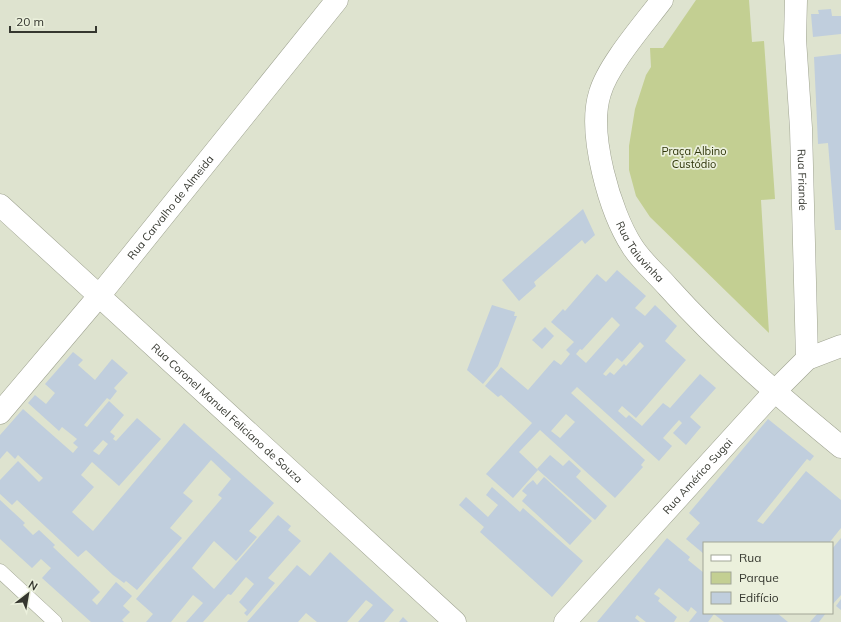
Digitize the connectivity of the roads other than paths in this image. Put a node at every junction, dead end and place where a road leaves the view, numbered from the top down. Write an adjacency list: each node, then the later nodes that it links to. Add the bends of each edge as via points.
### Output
1 (337, 0): 5 (street, Rua Carvalho de Almeida)
2 (662, 0): 8 (street, Rua Taiuvinha, via 615,64 600,93 596,123 601,164 610,200 632,247 687,308)
3 (796, 0): 7 (street, Rua Friande, via 795,39 801,128)
4 (0, 205): 5 (street, Rua Coronel Manuel Feliciano de Souza)
5 (99, 296): 9 (street, Rua Carvalho de Almeida); 13 (street, Rua Coronel Manuel Feliciano de Souza)
6 (841, 346): 7 (street, Rua Américo Sugai)
7 (807, 359): 8 (street, Rua Américo Sugai)
8 (774, 392): 10 (street, Rua Taiuvinha); 14 (street, Rua Américo Sugai)
9 (0, 412)
10 (841, 447)
11 (0, 571): 12 (lane)
12 (55, 622)
13 (455, 622)
14 (566, 622)

